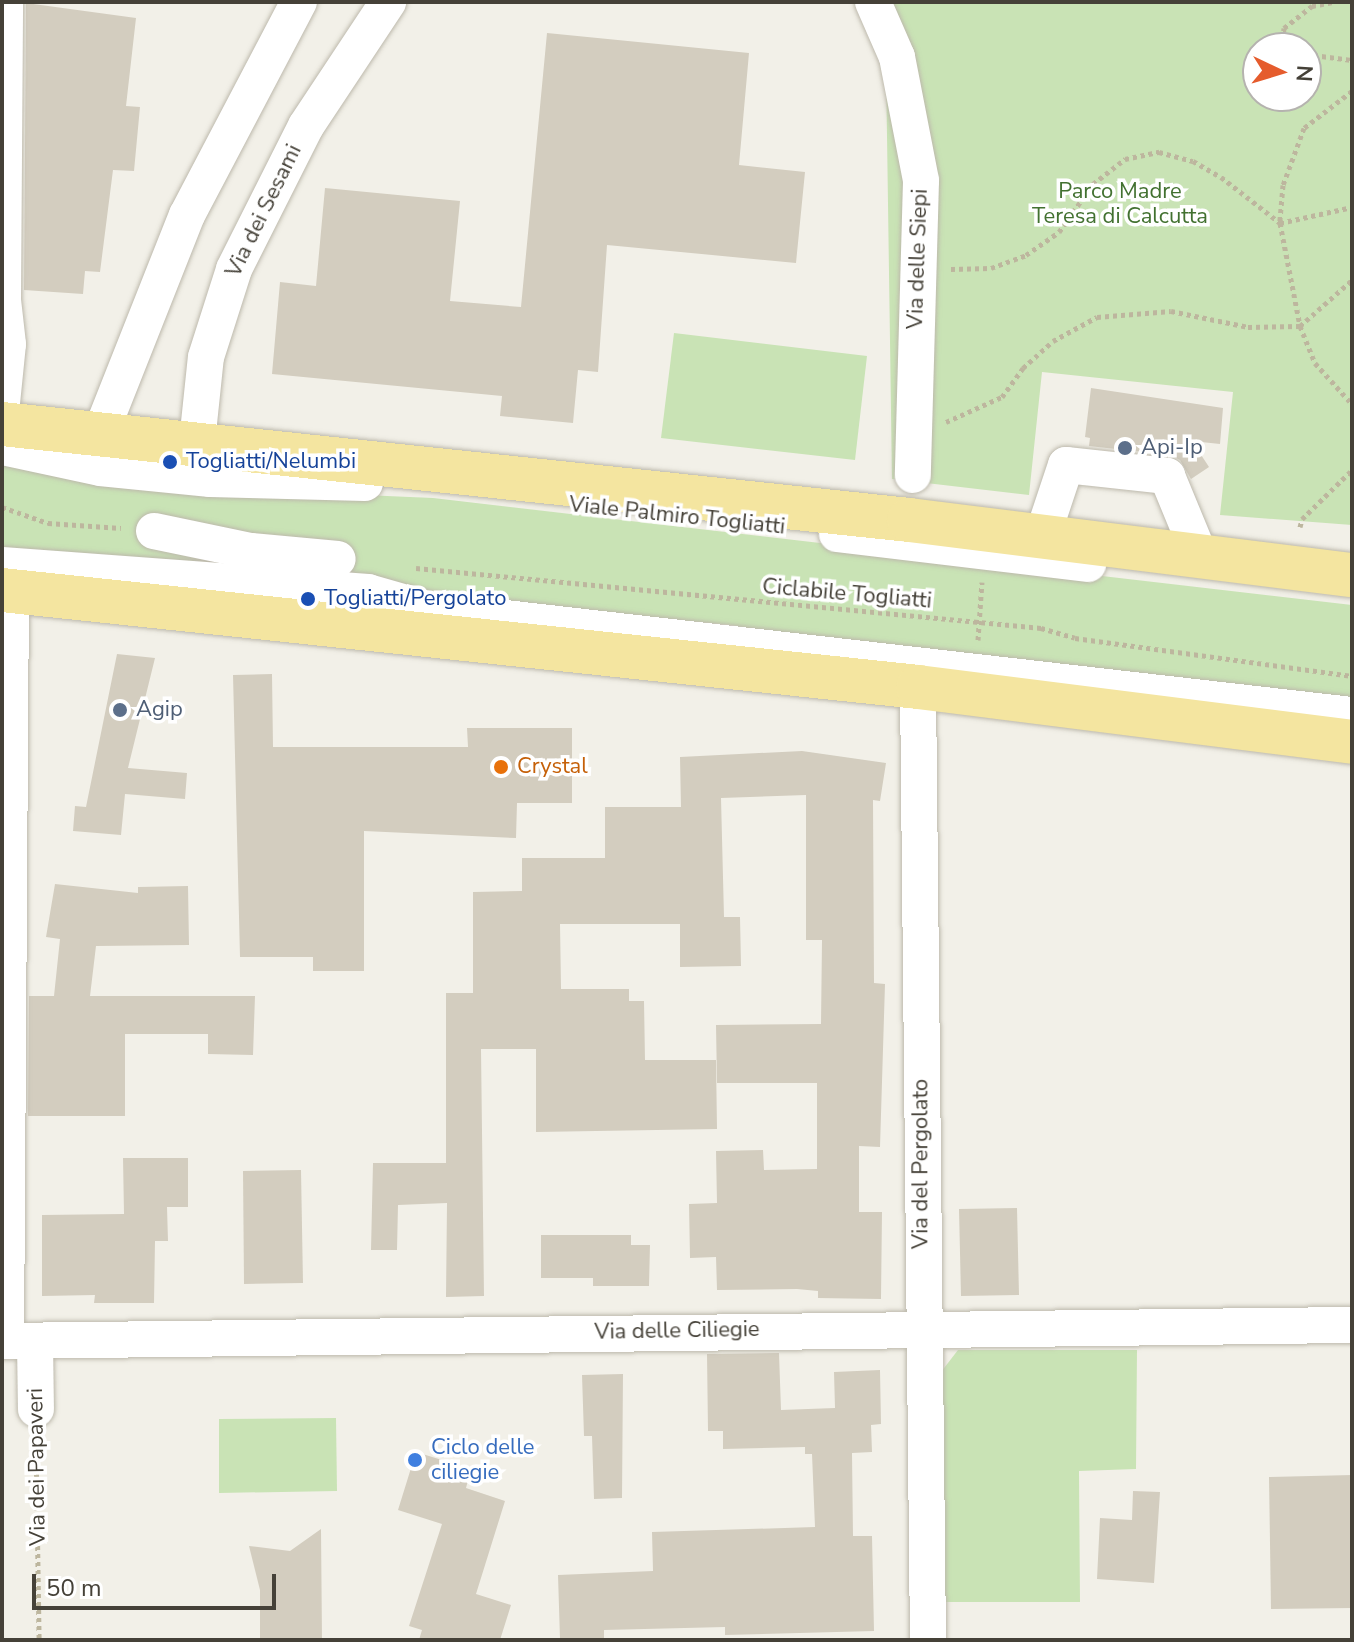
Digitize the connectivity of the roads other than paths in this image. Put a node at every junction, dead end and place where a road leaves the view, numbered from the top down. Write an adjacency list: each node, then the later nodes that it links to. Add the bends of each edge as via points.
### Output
1 (5, 2): 5 (street, via 3,300 8,344)
2 (388, 2): 8 (street, Via dei Sesami, via 306,126 234,269 204,367)
3 (873, 2): 10 (street, Via delle Siepi, via 897,57 921,181)
4 (282, 9): 7 (street, via 187,215)
5 (2, 403)
6 (2, 424): 7 (main road, Viale Palmiro Togliatti)
7 (101, 432): 8 (main road, Viale Palmiro Togliatti)
8 (197, 442): 12 (main road, Viale Palmiro Togliatti)
9 (2, 447): 17 (street, Viale Palmiro Togliatti, via 100,468 242,481 341,481)
10 (913, 475)
11 (154, 531): 14 (street, via 251,551)
12 (1042, 537): 13 (main road, Viale Palmiro Togliatti); 13 (street, via 1066,465 1162,485)
13 (1200, 556): 15 (main road, Viale Palmiro Togliatti)
14 (338, 559)
15 (1352, 575)
16 (5, 582): 18 (main road); 19 (street, via 368,592 427,609); 23 (street, Via dei Papaveri)
17 (1352, 596)
18 (918, 687): 20 (main road); 22 (street, Via del Pergolato)
19 (1352, 715)
20 (1352, 742)
21 (1352, 1325): 22 (street, Via delle Ciliegie)
22 (922, 1327): 23 (street, Via delle Ciliegie); 25 (street, Via del Pergolato)
23 (14, 1341): 24 (street, Via dei Papaveri)
24 (36, 1409)
25 (928, 1640)

